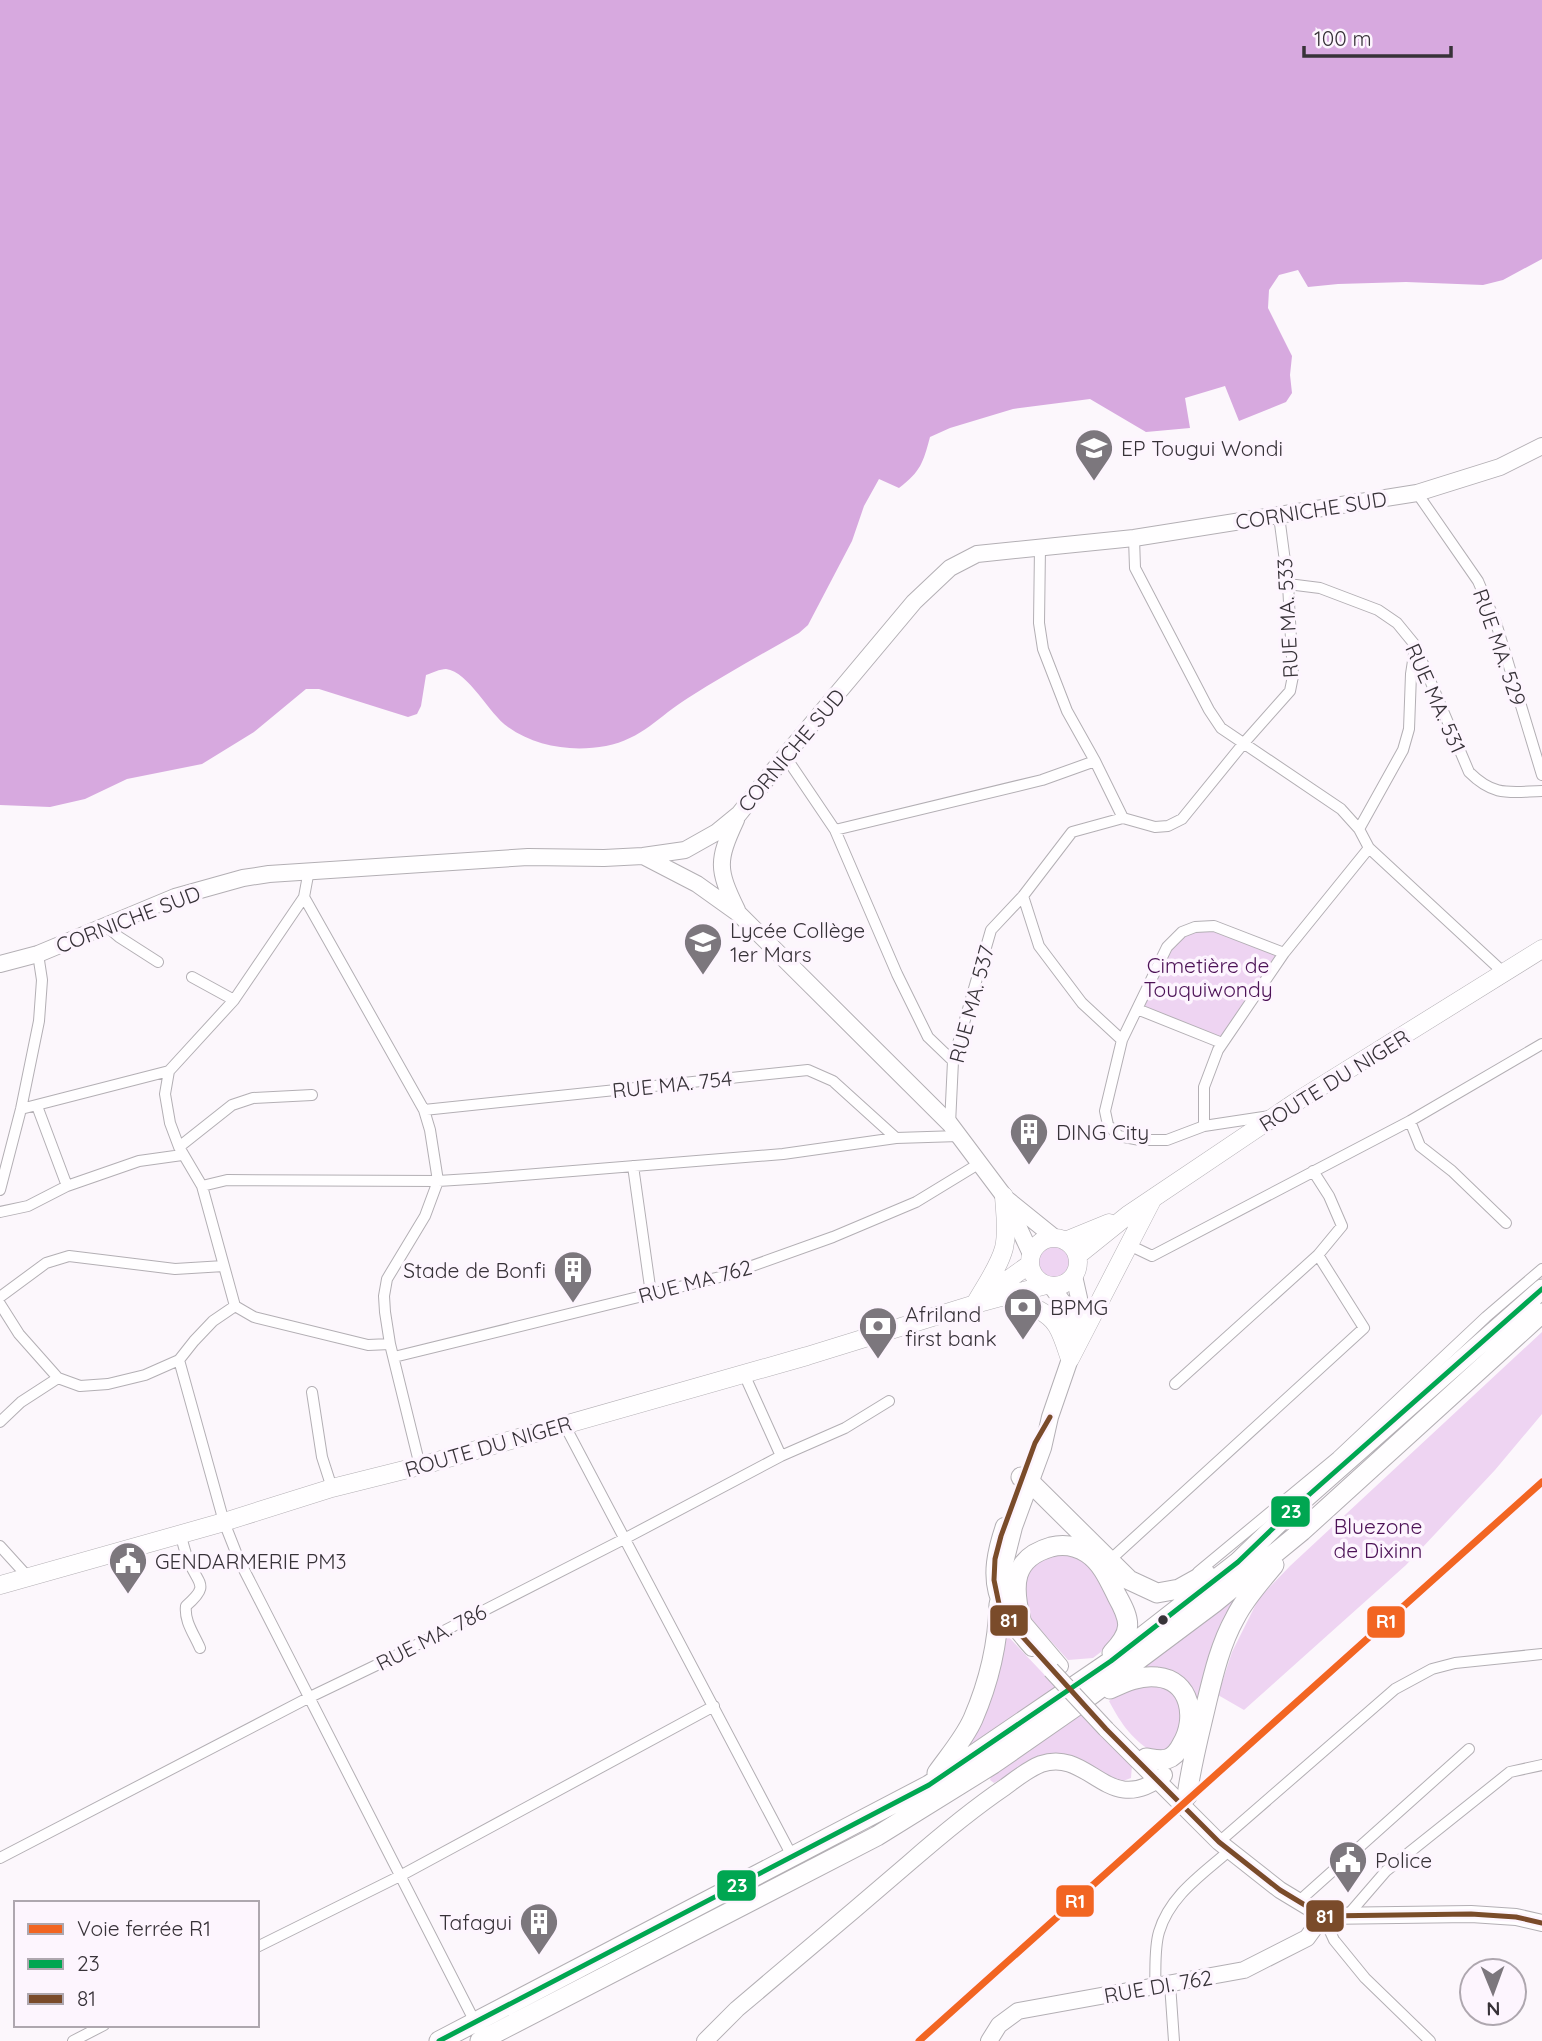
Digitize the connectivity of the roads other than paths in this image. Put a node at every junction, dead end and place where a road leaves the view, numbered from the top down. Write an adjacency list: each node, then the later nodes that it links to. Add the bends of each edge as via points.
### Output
1 (1542, 446): 2 (main road, CORNICHE SUD, via 1500,467)
2 (1417, 493): 3 (main road, CORNICHE SUD); 11 (street, RUE MA. 529, via 1478,581 1496,623)
3 (1279, 516): 4 (main road, CORNICHE SUD); 6 (street, RUE MA. 533)
4 (1134, 538): 5 (main road, CORNICHE SUD); 8 (street, via 1135,568 1209,710 1221,728)
5 (1040, 547): 9 (main road, CORNICHE SUD, via 977,554 950,568 914,602); 10 (street, via 1043,649 1067,711)
6 (1288, 584): 7 (street, RUE MA. 531, via 1320,588 1378,610 1397,623); 8 (street, RUE MA. 533, via 1290,691)
7 (1415, 645): 12 (street, RUE MA. 531, via 1469,772 1481,784 1505,793); 15 (street, via 1409,729 1403,750)
8 (1243, 744): 14 (street, via 1182,819 1155,827); 15 (street, via 1342,809)
9 (785, 756): 13 (main road, CORNICHE SUD); 16 (street)
10 (1095, 761): 14 (street); 16 (street, via 1042,780)
11 (1542, 775)
12 (1542, 791)
13 (739, 814): 18 (main road, CORNICHE SUD, via 685,850); 22 (main road, via 721,858 723,881)
14 (1123, 818): 20 (street, RUE MA. 537, via 1072,832)
15 (1359, 829): 17 (street)
16 (835, 830): 36 (street, via 928,1037)
17 (1369, 848): 25 (street); 29 (street)
18 (643, 856): 19 (main road, CORNICHE SUD, via 528,857); 22 (main road, via 697,884)
19 (309, 870): 21 (street); 23 (main road, CORNICHE SUD, via 243,878 175,897)
20 (1023, 896): 33 (street, via 1040,946 1082,1003); 36 (street, RUE MA. 537, via 990,930)
21 (304, 897): 31 (street); 41 (street)
22 (739, 914): 45 (main road)
23 (105, 925): 26 (main road, CORNICHE SUD); 27 (street)
24 (1542, 949): 29 (main road, ROUTE DU NIGER)
25 (1284, 953): 32 (street, via 1214,926 1188,929 1167,947); 34 (street)
26 (38, 954): 28 (main road, CORNICHE SUD); 40 (street, via 43,980 39,1021)
27 (158, 962)
28 (0, 964)
29 (1504, 973): 42 (main road, ROUTE DU NIGER)
30 (192, 977): 31 (street)
31 (234, 1000): 37 (street)
32 (1137, 1009): 33 (street); 34 (street)
33 (1122, 1040): 44 (street, via 1105,1111 1108,1125 1119,1136 1140,1140 1167,1140)
34 (1222, 1043): 44 (street, via 1204,1087)
35 (1542, 1044): 43 (street)
36 (953, 1061): 45 (street, RUE MA. 537)
37 (169, 1071): 39 (street); 47 (street, via 165,1094)
38 (312, 1095): 47 (street, via 253,1098 232,1105)
39 (37, 1106): 40 (street); 52 (street)
40 (21, 1109): 54 (street)
41 (424, 1110): 46 (street, RUE MA. 754, via 808,1070 833,1081); 51 (street)
42 (1277, 1115): 44 (street); 56 (main road, ROUTE DU NIGER)
43 (1410, 1121): 50 (street); 59 (street, via 1420,1146)
44 (1204, 1126)
45 (954, 1130): 46 (street); 48 (main road)
46 (896, 1138): 49 (street)
47 (180, 1151): 52 (street); 53 (street)
48 (980, 1163): 55 (main road); 70 (street, RUE MA 762, via 916,1202 833,1237 724,1276)
49 (634, 1167): 51 (street); 70 (street)
50 (1313, 1171): 61 (street, via 1152,1256); 62 (street, via 1342,1226)
51 (438, 1181): 53 (street, via 227,1180); 78 (street, via 425,1216 387,1279 385,1312)
52 (67, 1186): 57 (street, via 28,1206)
53 (202, 1186): 65 (street)
54 (0, 1190)
55 (1004, 1196): 60 (main road); 64 (main road); 74 (main road, via 1004,1247)
56 (1152, 1200): 58 (main road, ROUTE DU NIGER); 61 (main road)
57 (0, 1212)
58 (1128, 1215): 60 (main road, ROUTE DU NIGER); 63 (main road, ROUTE DU NIGER)
59 (1506, 1223)
60 (1060, 1240): 63 (main road); 64 (main road, via 1041,1242)
61 (1129, 1245): 80 (main road)
62 (1318, 1255): 84 (street); 99 (street, via 1364,1328)
63 (1077, 1256): 67 (main road)
64 (1030, 1259): 68 (main road, via 1034,1277); 74 (main road, ROUTE DU NIGER)
65 (224, 1266): 71 (street, via 175,1269 69,1256 46,1262); 75 (street)
66 (1542, 1269): 102 (street, via 1337,1457 1193,1576)
67 (1074, 1276): 68 (main road, via 1061,1286); 77 (main road, via 1079,1298)
68 (1049, 1286): 72 (main road, ROUTE DU NIGER); 77 (main road, via 1062,1301)
69 (1542, 1289): 93 (highway)
70 (651, 1294): 79 (street, RUE MA 762)
71 (0, 1297)
72 (1003, 1297): 74 (main road, ROUTE DU NIGER); 80 (main road, via 1048,1315)
73 (0, 1304): 83 (street, via 19,1334)
74 (975, 1304): 82 (main road, ROUTE DU NIGER)
75 (235, 1306): 78 (street, via 254,1317 368,1345); 81 (street, via 214,1321)
76 (1542, 1313): 95 (highway)
77 (1073, 1339): 80 (main road)
78 (390, 1344): 79 (street)
79 (394, 1357): 90 (street)
80 (1070, 1359): 91 (main road, via 1043,1448)
81 (179, 1360): 83 (street, via 108,1384 80,1387); 94 (street)
82 (744, 1374): 88 (main road, ROUTE DU NIGER); 89 (street)
83 (58, 1378): 87 (street)
84 (1175, 1384)
85 (312, 1392): 92 (street)
86 (888, 1401): 89 (street, RUE MA. 786, via 845,1428)
87 (0, 1422)
88 (565, 1424): 90 (main road, ROUTE DU NIGER); 97 (street)
89 (781, 1456): 97 (street, RUE MA. 786)
90 (420, 1466): 92 (main road, ROUTE DU NIGER)
91 (1026, 1479): 99 (highway); 103 (main road, via 995,1559); 104 (main road, via 1005,1563 1006,1585)
92 (332, 1488): 94 (main road, ROUTE DU NIGER)
93 (1294, 1508): 102 (highway, via 1199,1579); 108 (highway, via 1238,1562)
94 (224, 1522): 96 (main road, ROUTE DU NIGER); 109 (street)
95 (1302, 1531): 111 (highway); 112 (highway, via 1235,1617)
96 (180, 1533): 100 (main road, ROUTE DU NIGER); 105 (street, via 189,1562 201,1580 201,1589 185,1611)
97 (625, 1538): 109 (street, RUE MA. 786); 110 (street)
98 (0, 1546): 100 (street)
99 (1110, 1560): 102 (highway, via 1129,1580)
100 (29, 1578): 101 (main road, ROUTE DU NIGER)
101 (0, 1586)
102 (1157, 1593)
103 (999, 1604): 107 (main road, via 1012,1625); 116 (highway, via 995,1656 973,1720)
104 (1021, 1620): 107 (main road); 108 (highway, via 1017,1580 1028,1557 1060,1545 1087,1553 1102,1567 1128,1619 1119,1645)
105 (200, 1648)
106 (1542, 1654): 118 (street, via 1455,1663 1432,1669 1395,1689)
107 (1056, 1668): 115 (main road, bridge)
108 (1094, 1672): 116 (highway)
109 (308, 1698): 120 (street, RUE MA. 786); 121 (street)
110 (714, 1706): 119 (street); 121 (street)
111 (1075, 1707): 115 (highway, via 1129,1680 1167,1679 1184,1692 1191,1713 1180,1748); 129 (highway, via 877,1836)
112 (1198, 1736): 115 (highway, via 1182,1758); 117 (highway)
113 (1469, 1749): 122 (street)
114 (1542, 1765): 123 (street, via 1510,1772 1386,1871)
115 (1158, 1769): 117 (main road); 118 (main road); 132 (main road, via 1150,1785 1132,1791 1121,1791 1061,1762 1043,1763 1026,1772 963,1816 737,2008)
116 (929, 1785): 119 (highway)
117 (1187, 1796): 118 (main road)
118 (1227, 1846): 122 (main road); 127 (street, via 1168,1908 1158,1934)
119 (792, 1856): 129 (highway)
120 (0, 1858)
121 (400, 1876): 126 (street); 129 (street)
122 (1298, 1902): 124 (main road)
123 (1348, 1915): 124 (main road); 125 (main road, via 1471,1913)
124 (1323, 1916): 127 (main road, RUE DI. 762, via 1307,1938 1244,1970); 135 (street, via 1334,1940 1365,1978)
125 (1542, 1923)
126 (259, 1946)
127 (1163, 1985): 133 (main road, RUE DI. 762, via 1018,2011 999,2025); 134 (street)
128 (100, 2027): 130 (street)
129 (477, 2032): 131 (highway)
130 (73, 2041)
131 (439, 2041)
132 (705, 2041)
133 (989, 2041)
134 (1174, 2041)
135 (1430, 2041)

